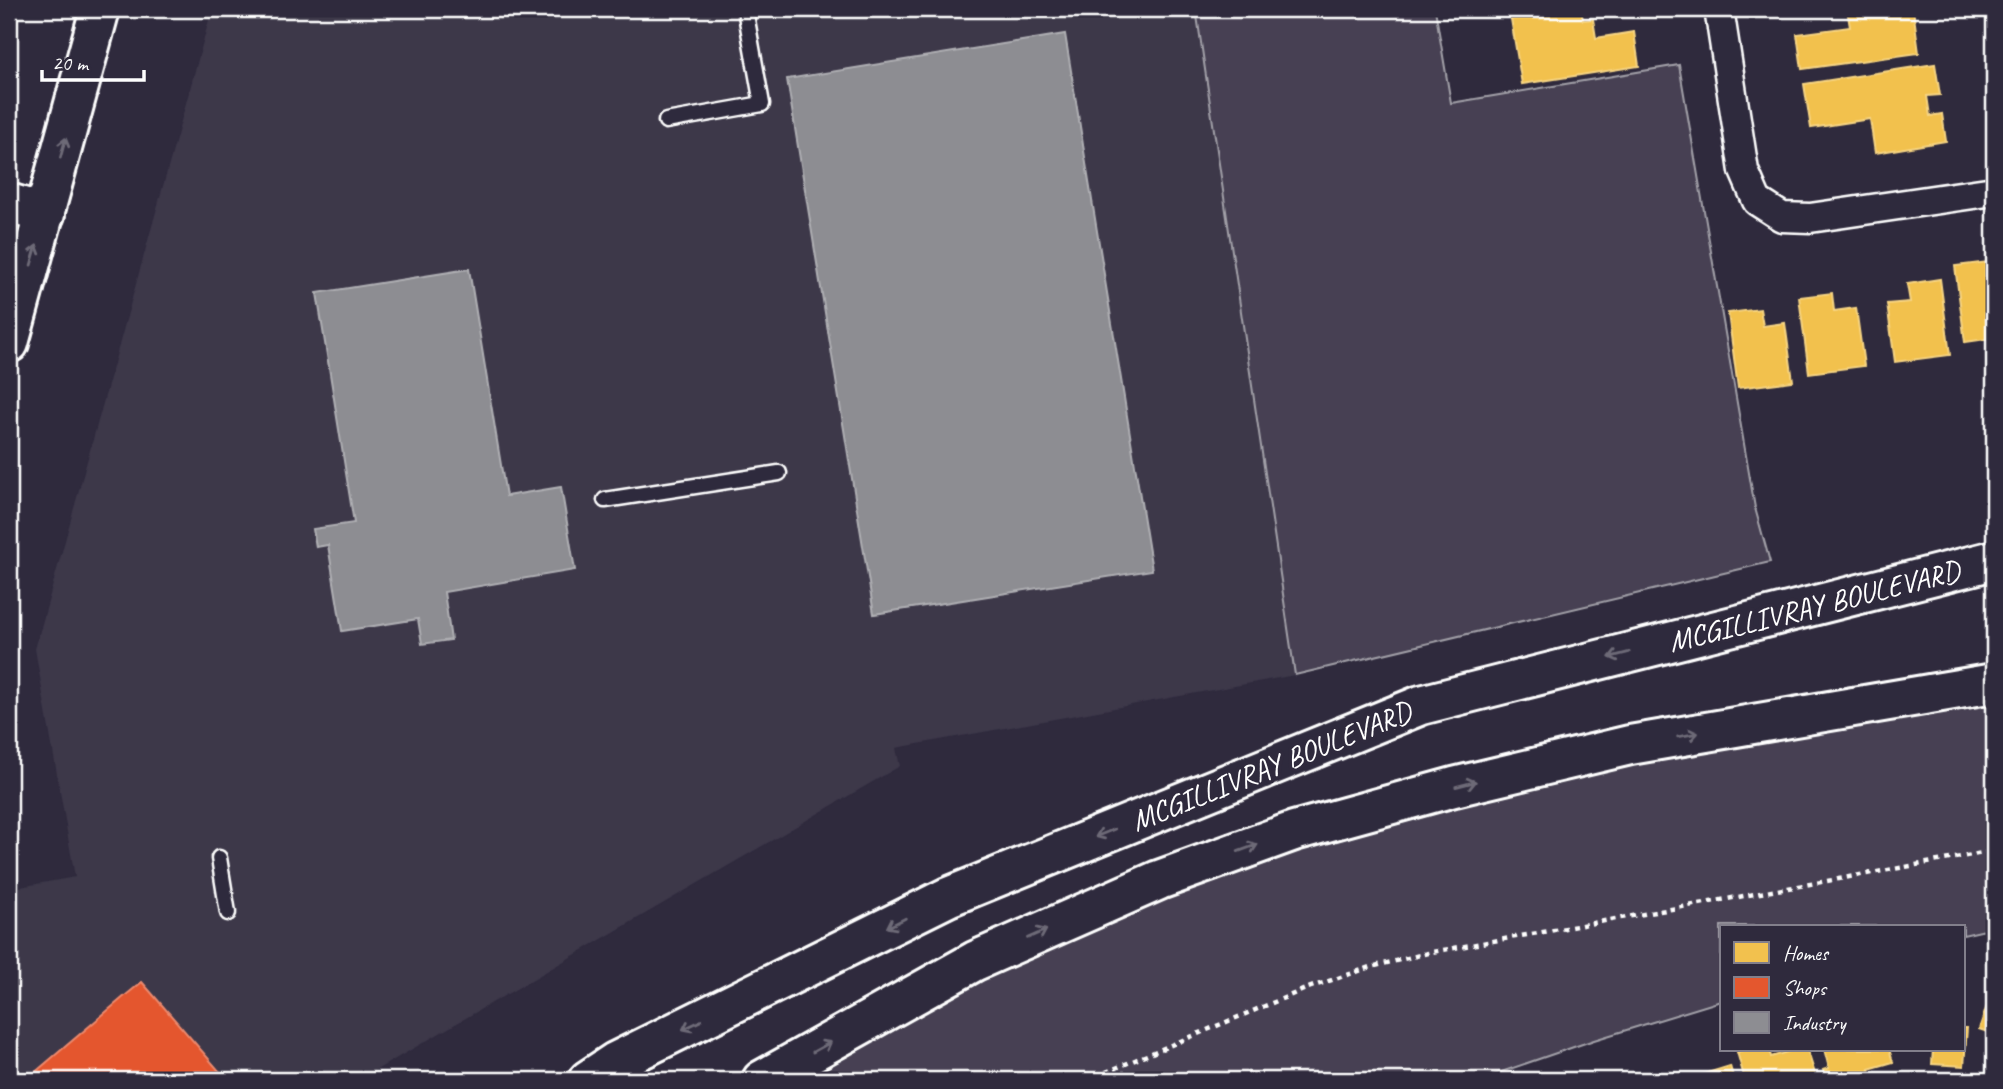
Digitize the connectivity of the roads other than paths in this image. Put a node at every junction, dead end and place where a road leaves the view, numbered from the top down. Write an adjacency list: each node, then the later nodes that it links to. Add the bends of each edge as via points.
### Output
1 (100, 9): 7 (main road, one-way to 1)
2 (745, 9): 4 (lane, via 762,104)
3 (1719, 9): 5 (street, via 1744,171 1757,201 1782,217 1810,218)
4 (666, 121)
5 (1994, 191)
6 (9, 203): 7 (main road)
7 (45, 214): 8 (main road, one-way to 7)
8 (9, 343)
9 (779, 473): 10 (lane)
10 (606, 500)
11 (1994, 560): 15 (main road, MCGILLIVRAY BOULEVARD, one-way to 15, via 1421,705 948,897 615,1062)
12 (1994, 683): 16 (main road, one-way to 12, via 975,961 1159,880 1294,831 1630,744)
13 (219, 858): 14 (lane)
14 (228, 913)
15 (588, 1080)
16 (762, 1080)

